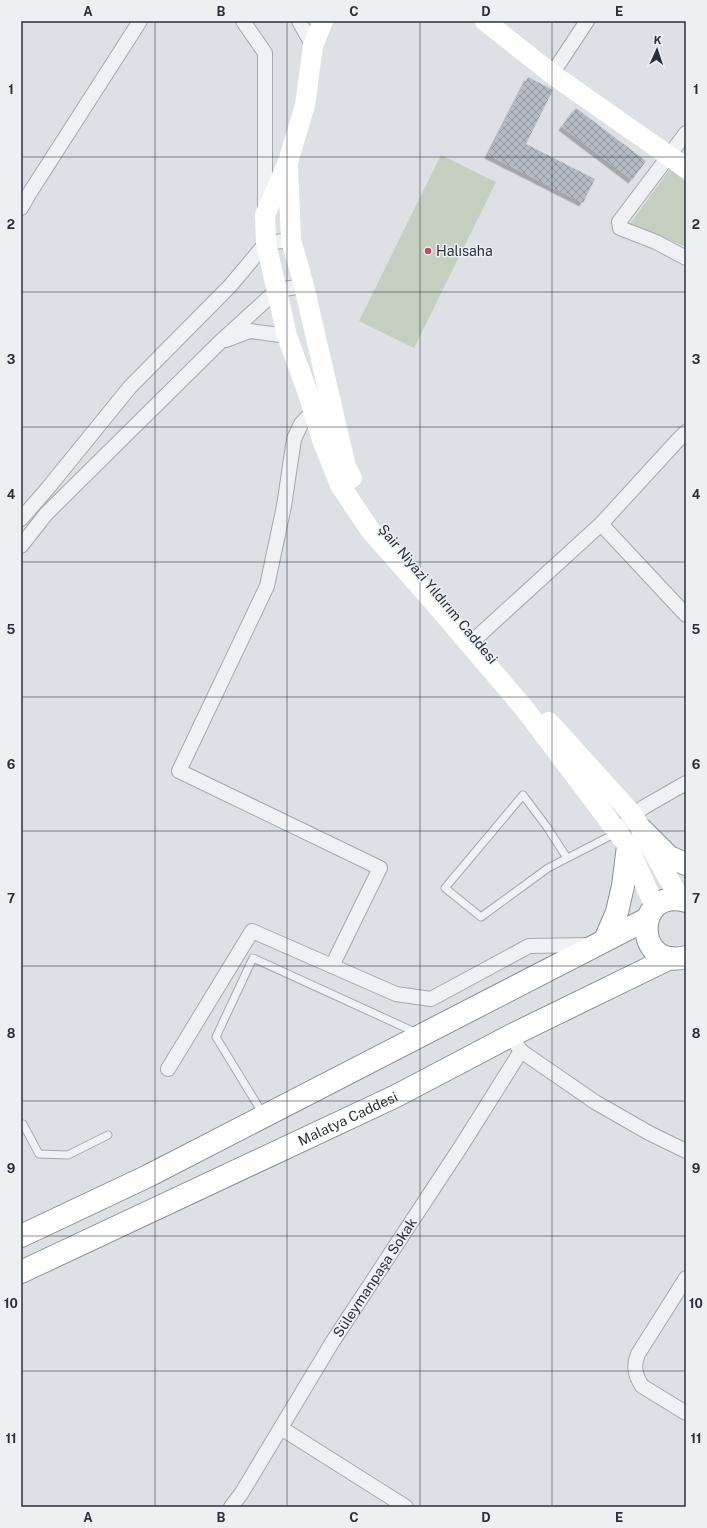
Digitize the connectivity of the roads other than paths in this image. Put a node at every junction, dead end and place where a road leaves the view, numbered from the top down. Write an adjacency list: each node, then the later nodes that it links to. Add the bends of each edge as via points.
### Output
1 (140, 21): 13 (street)
2 (243, 21): 14 (street, via 265,53)
3 (299, 21): 7 (street)
4 (323, 21): 7 (street)
5 (485, 21): 8 (street)
6 (587, 21): 8 (street)
7 (313, 46): 11 (street, via 304,105)
8 (552, 74): 10 (street)
9 (686, 133): 10 (street)
10 (670, 155): 12 (street); 17 (street, via 619,222 620,228 656,242)
11 (288, 162): 14 (street); 15 (street, Şair Niyazi Yıldırım Caddesi)
12 (686, 168)
13 (21, 208)
14 (265, 215): 16 (street)
15 (291, 240): 16 (street); 18 (street, Şair Niyazi Yıldırım Caddesi)
16 (266, 243): 19 (street); 24 (street, via 230,286 130,387)
17 (686, 258)
18 (304, 286): 19 (street); 28 (street, Şair Niyazi Yıldırım Caddesi, via 346,467 382,532)
19 (277, 290): 20 (street); 21 (street)
20 (287, 336): 21 (street, via 250,331); 22 (street)
21 (220, 342): 26 (street, via 46,514)
22 (313, 411): 31 (street, via 320,437 340,484 370,530 524,708); 38 (street, via 294,439 284,506 267,586 179,771 380,868)
23 (686, 432): 25 (street)
24 (21, 519)
25 (602, 524): 27 (street); 28 (street)
26 (21, 546)
27 (686, 615)
28 (475, 639): 30 (street, Şair Niyazi Yıldırım Caddesi)
29 (686, 783): 30 (street, via 644,807)
30 (638, 822): 31 (street); 33 (highway, via 669,857); 34 (street, Şair Niyazi Yıldırım Caddesi)
31 (623, 839): 32 (lane); 35 (street); 36 (highway, via 623,886 617,912)
32 (567, 858): 32 (lane, via 548,868 481,917 444,888 523,795)
33 (686, 864)
34 (683, 900): 35 (highway, via 667,900)
35 (651, 913): 36 (highway); 37 (highway, via 646,929 653,948 660,954)
36 (599, 943): 38 (street, via 529,946 431,999 396,994); 39 (highway)
37 (678, 957): 40 (highway, Malatya Caddesi)
38 (332, 966): 41 (street, via 252,931)
39 (421, 1034): 42 (highway); 42 (lane, via 252,958 216,1037)
40 (516, 1043): 45 (street, via 595,1102 649,1134); 47 (highway, Malatya Caddesi, via 396,1096); 50 (street, Süleymanpaşa Sokak, via 460,1148 334,1341)
41 (168, 1069)
42 (264, 1116): 46 (highway, via 148,1176)
43 (21, 1125): 44 (lane, via 23,1124 39,1154 68,1155)
44 (108, 1135)
45 (686, 1151)
46 (21, 1236)
47 (21, 1272)
48 (686, 1278): 49 (street, via 638,1354 635,1366 642,1386)
49 (686, 1413)
50 (281, 1428): 51 (street, Süleymanpaşa Sokak); 52 (street)
51 (232, 1507)
52 (406, 1507)

